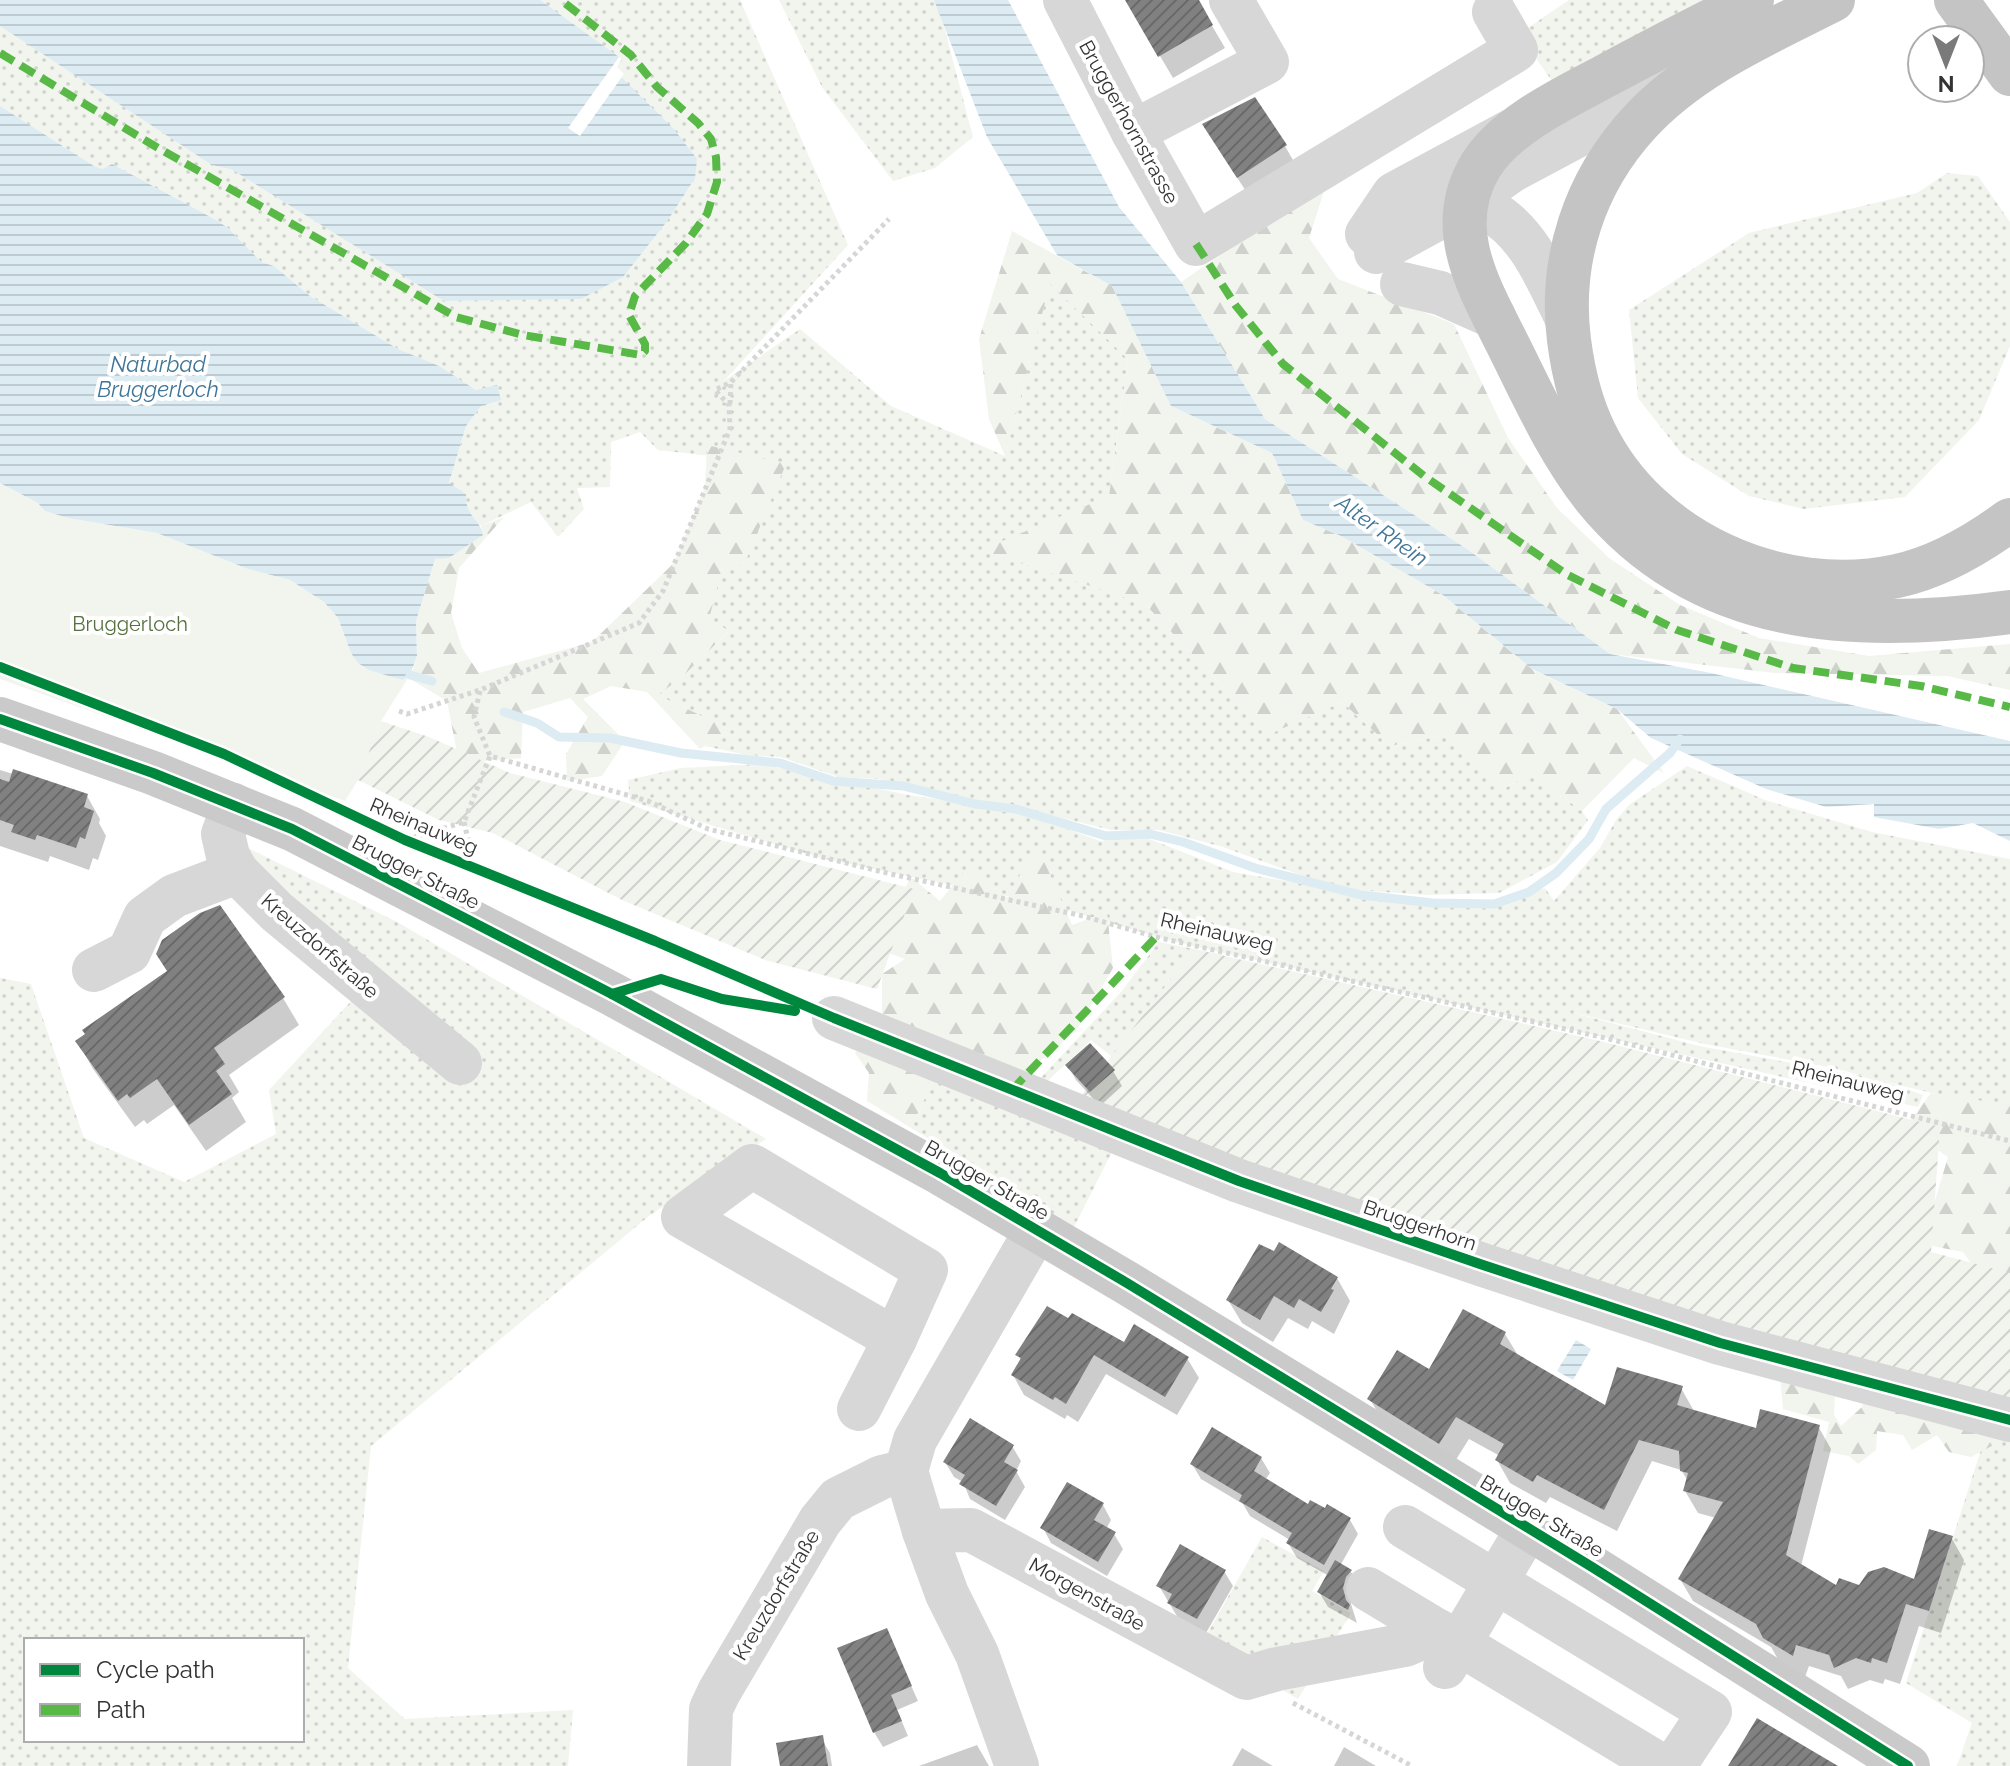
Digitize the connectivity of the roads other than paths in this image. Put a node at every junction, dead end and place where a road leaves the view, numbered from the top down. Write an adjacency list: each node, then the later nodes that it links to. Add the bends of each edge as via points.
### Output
1 (1065, 0): 12 (street, Bruggerhornstrasse)
2 (1231, 0): 12 (street, via 1267,62)
3 (1752, 0): 11 (highway)
4 (1833, 0): 9 (highway)
5 (1956, 0): 10 (highway)
6 (1976, 0): 8 (highway)
7 (1494, 12): 12 (street, Bruggerhornstrasse, via 1516,50 1196,244)
8 (2010, 33)
9 (1720, 60): 13 (street, via 1511,171); 16 (highway, via 1652,110 1603,173 1573,242)
10 (2010, 74)
11 (1517, 128): 13 (highway, via 1483,163); 14 (street, via 1394,194)
12 (1133, 132)
13 (1466, 203): 14 (street); 15 (highway, via 1466,252); 16 (street, via 1512,226 1545,273)
14 (1382, 257): 15 (street, via 1440,293)
15 (1494, 317): 18 (highway, via 1553,434 1588,488 1635,539 1693,579 1738,600 1815,618 1890,622)
16 (1566, 317): 17 (highway, via 1574,371 1603,448 1665,519 1716,552 1788,576 1882,578 1952,557)
17 (2010, 520)
18 (2010, 612)
19 (0, 719): 20 (main road, Brugger Straße)
20 (234, 805): 21 (street, Kreuzdorfstraße, via 223,834); 25 (main road, Brugger Straße, via 306,836 599,987)
21 (237, 872): 22 (street, via 174,896 145,917 129,952); 24 (street, Kreuzdorfstraße, via 277,912)
22 (94, 970)
23 (834, 1018): 27 (street, Bruggerhorn, via 1239,1181 1483,1265 1720,1343)
24 (460, 1063)
25 (1037, 1229): 28 (street); 30 (main road, Brugger Straße)
26 (895, 1339): 26 (street, via 815,1293 683,1217 752,1166 926,1270); 28 (street, via 856,1407)
27 (2010, 1420)
28 (910, 1455): 31 (street); 35 (street, Kreuzdorfstraße, via 882,1477 838,1499 820,1521 715,1700)
29 (1405, 1527): 32 (street)
30 (1528, 1528): 32 (street); 39 (main road, Brugger Straße)
31 (924, 1531): 34 (street, Morgenstraße, via 971,1530 1246,1678 1405,1645); 36 (street, via 977,1654)
32 (1496, 1582): 34 (street); 38 (street, via 1710,1712)
33 (1368, 1589): 34 (street)
34 (1447, 1648): 37 (street)
35 (709, 1766)
36 (1017, 1766)
37 (1662, 1766)
38 (1674, 1766)
39 (1908, 1766)

